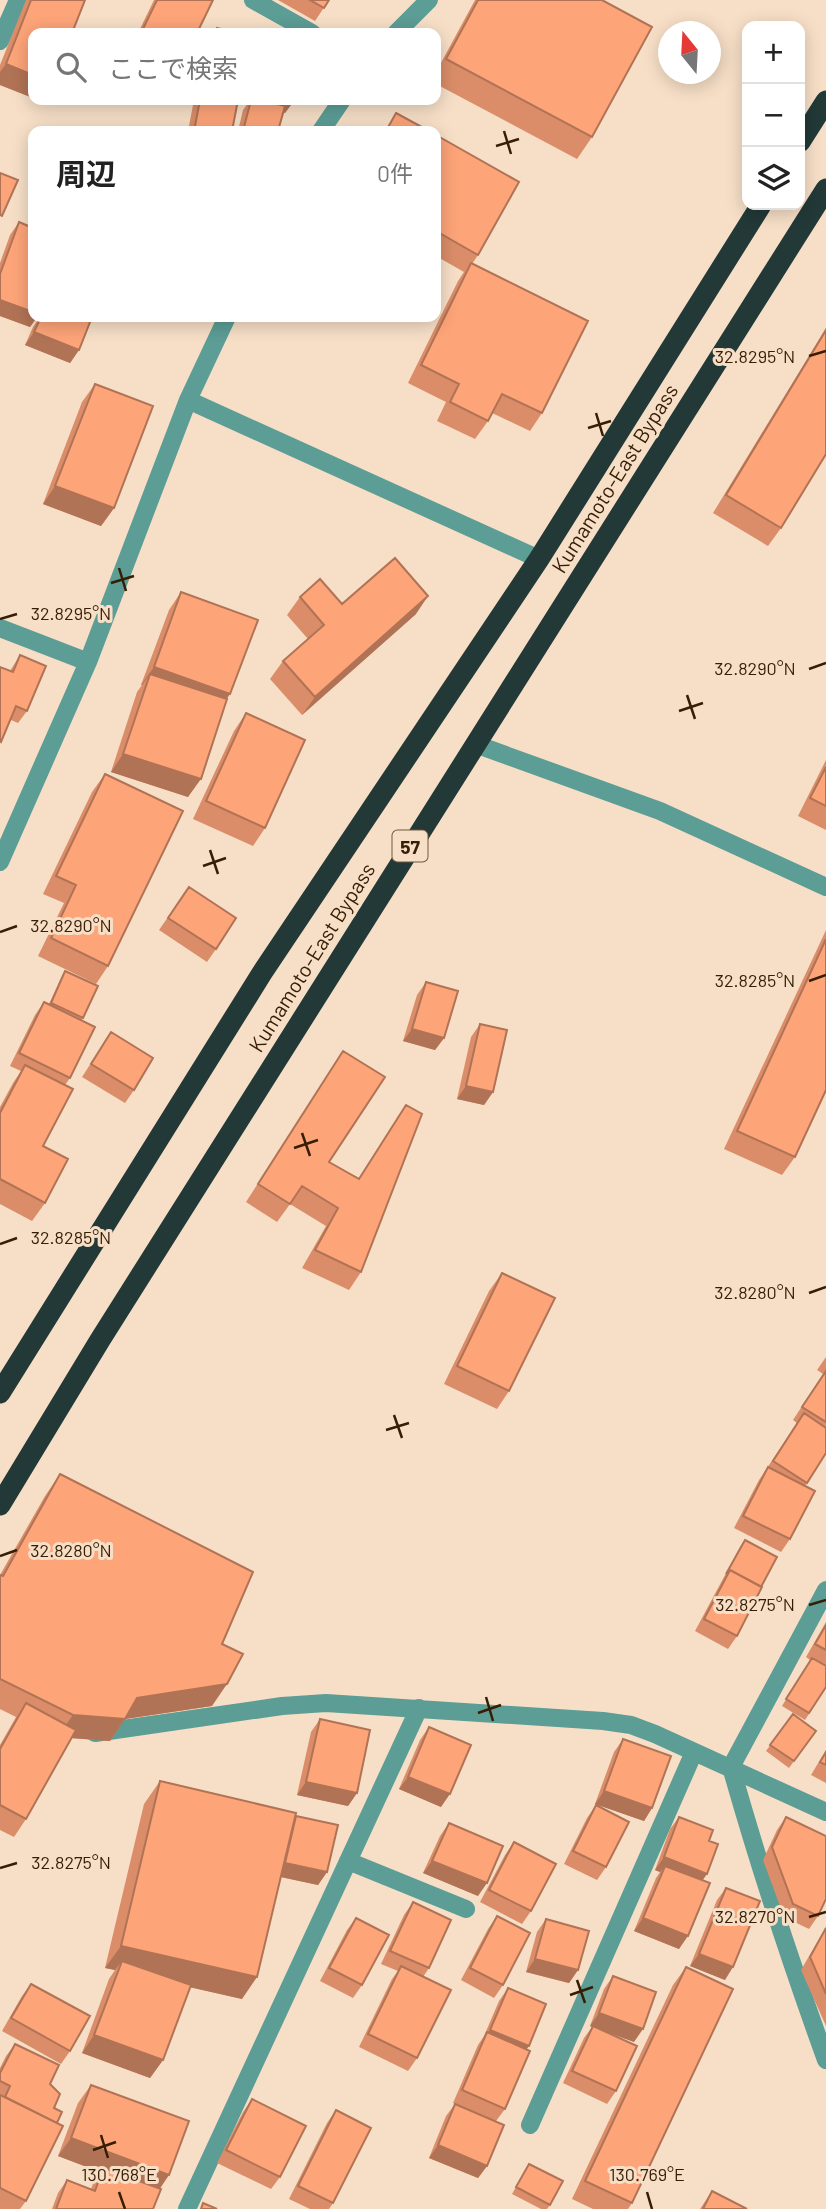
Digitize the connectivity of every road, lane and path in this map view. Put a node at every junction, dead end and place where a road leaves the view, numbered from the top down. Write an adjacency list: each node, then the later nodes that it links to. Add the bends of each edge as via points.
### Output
1 (18, 0): 6 (street)
2 (253, 0): 4 (street)
3 (429, 0): 5 (street)
4 (303, 28)
5 (402, 28)
6 (0, 41)
7 (826, 101): 10 (highway)
8 (339, 105): 9 (street)
9 (324, 126)
10 (805, 134)
11 (826, 189): 18 (highway, Kumamoto-East Bypass / 57)
12 (758, 210): 15 (highway, Kumamoto-East Bypass / 57)
13 (225, 322): 14 (street)
14 (188, 400): 15 (street); 17 (street)
15 (539, 558): 21 (highway, Kumamoto-East Bypass / 57, via 261,973)
16 (0, 628): 17 (street)
17 (88, 662): 19 (street)
18 (475, 744): 20 (street, via 660,811); 22 (highway, Kumamoto-East Bypass / 57)
19 (0, 862)
20 (826, 887)
21 (0, 1393)
22 (0, 1505)
23 (826, 1590): 27 (street)
24 (419, 1708): 25 (street, via 326,1703 88,1735); 26 (street, via 631,1725); 29 (street)
25 (75, 1729)
26 (694, 1752): 27 (street); 32 (street)
27 (731, 1767): 28 (street); 31 (street)
28 (826, 1812)
29 (348, 1861): 30 (street); 33 (street)
30 (466, 1909)
31 (826, 2060)
32 (530, 2125)
33 (187, 2209)

